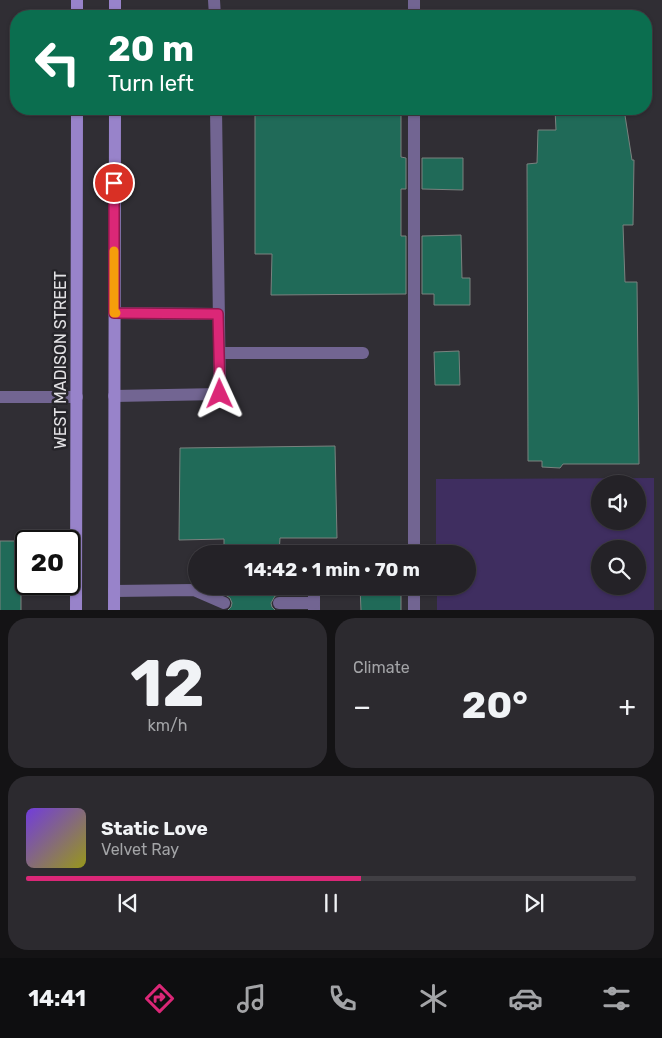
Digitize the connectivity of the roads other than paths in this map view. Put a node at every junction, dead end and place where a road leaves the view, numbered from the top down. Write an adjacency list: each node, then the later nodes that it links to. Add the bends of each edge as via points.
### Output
1 (77, 115): 11 (main road, WEST MADISON STREET)
2 (115, 115): 5 (main road)
3 (216, 115): 6 (lane)
4 (414, 115): 12 (lane)
5 (114, 313): 6 (lane); 9 (main road)
6 (218, 314): 7 (lane)
7 (219, 353): 8 (lane); 9 (lane, via 220,394)
8 (364, 353)
9 (114, 396): 13 (main road)
10 (0, 397): 11 (lane)
11 (77, 397): 18 (main road, WEST MADISON STREET)
12 (414, 545)
13 (114, 591): 15 (lane, via 194,590); 19 (main road)
14 (414, 595): 20 (lane)
15 (224, 603)
16 (279, 603): 17 (lane)
17 (314, 607)
18 (76, 610)
19 (114, 610)
20 (414, 610)

